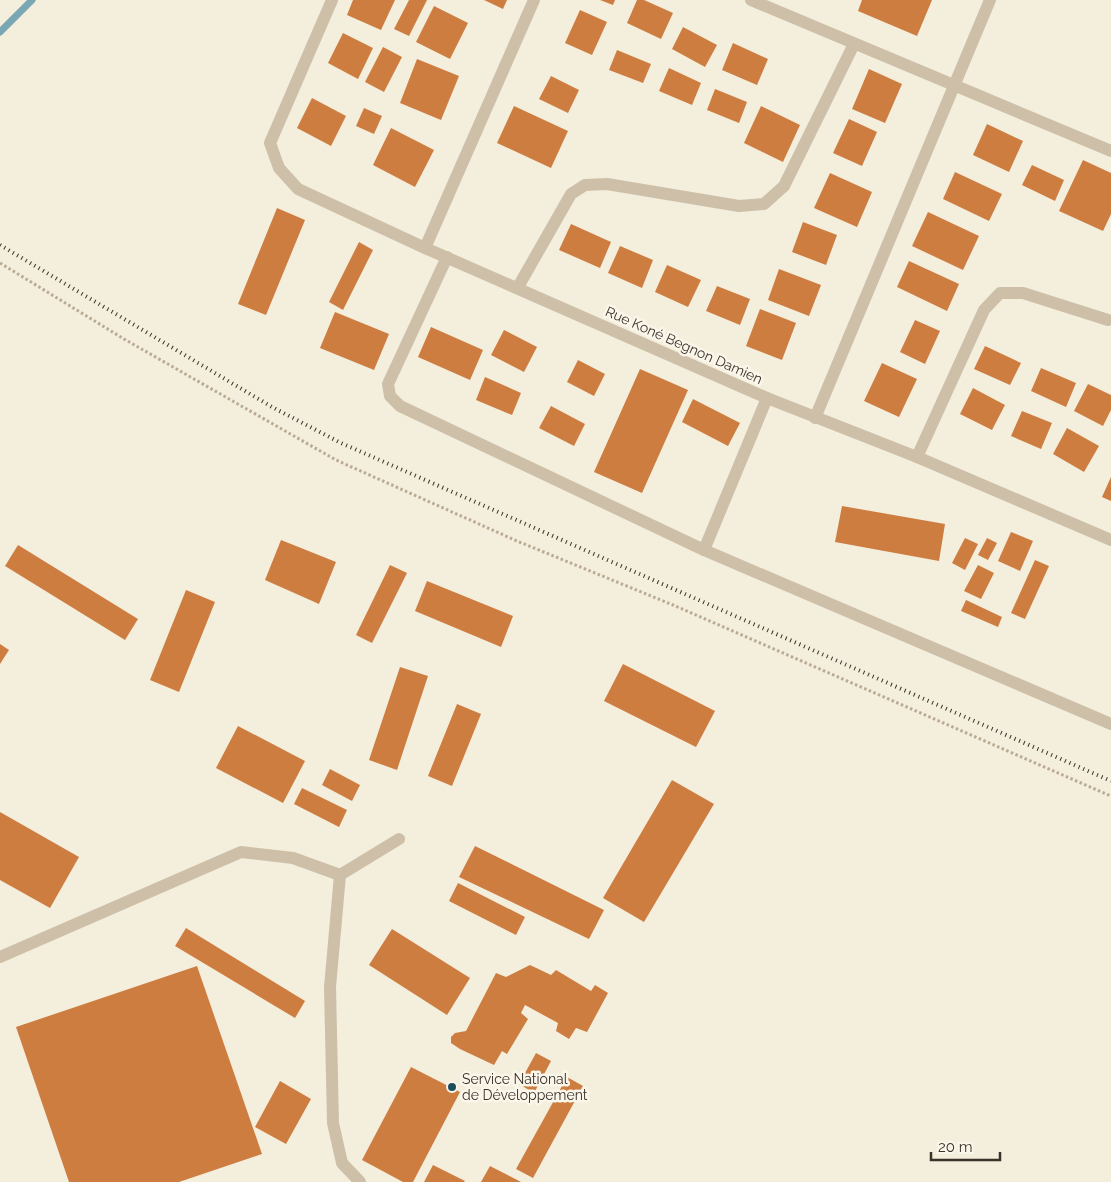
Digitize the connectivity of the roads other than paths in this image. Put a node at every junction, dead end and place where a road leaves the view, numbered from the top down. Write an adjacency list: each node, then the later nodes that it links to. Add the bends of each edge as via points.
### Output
1 (332, 0): 8 (street, Rue Koné Begnon Damien, via 270,143 278,168 298,189)
2 (534, 0): 8 (street)
3 (751, 0): 5 (street)
4 (990, 0): 6 (street)
5 (854, 44): 6 (street); 10 (street, via 784,186 764,204 739,206 607,184 585,185 571,194)
6 (955, 86): 7 (street); 13 (street)
7 (1111, 151)
8 (425, 248): 9 (street, Rue Koné Begnon Damien)
9 (446, 257): 10 (street, Rue Koné Begnon Damien); 16 (street, via 388,384 387,390 394,401)
10 (518, 287): 12 (street, Rue Koné Begnon Damien)
11 (1108, 320): 14 (street, via 1023,293 1000,293 984,310)
12 (767, 398): 13 (street, Rue Koné Begnon Damien); 16 (street)
13 (815, 418): 14 (street, Rue Koné Begnon Damien)
14 (917, 458): 15 (street, Rue Koné Begnon Damien)
15 (1111, 540)
16 (704, 550): 17 (street)
17 (1111, 724)
18 (399, 839): 19 (street)
19 (340, 875): 20 (street, via 293,858 241,852); 21 (street, via 330,987 333,1123 342,1162)
20 (0, 957)
21 (360, 1182)

